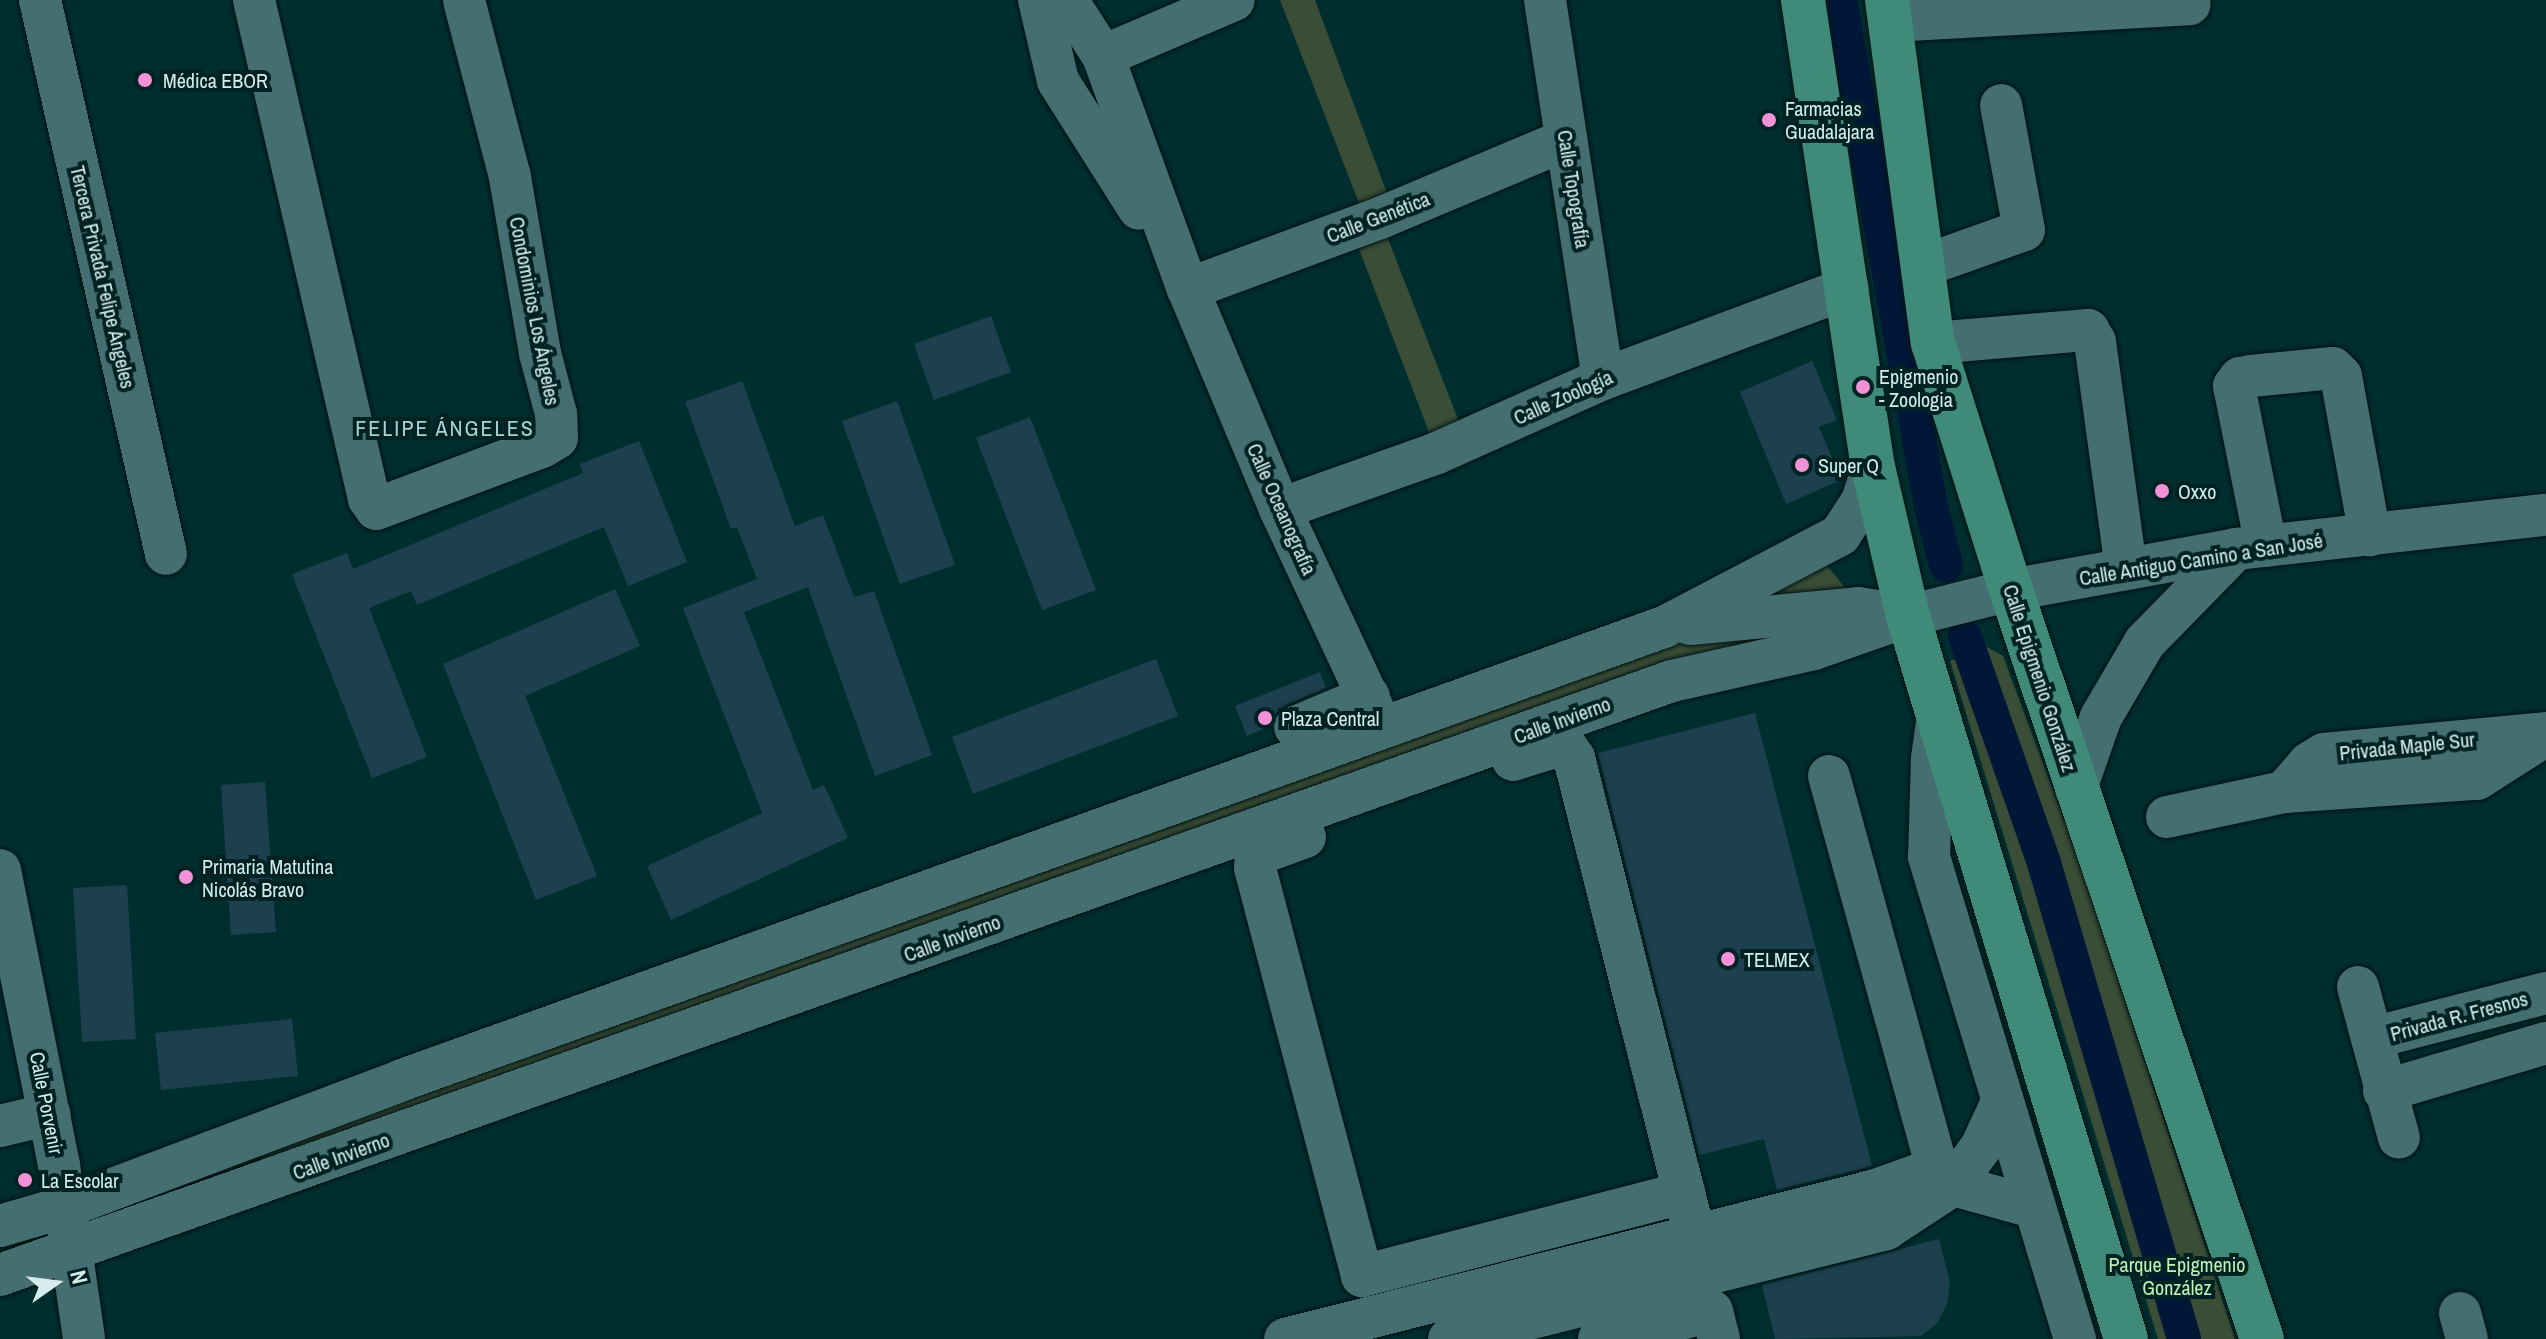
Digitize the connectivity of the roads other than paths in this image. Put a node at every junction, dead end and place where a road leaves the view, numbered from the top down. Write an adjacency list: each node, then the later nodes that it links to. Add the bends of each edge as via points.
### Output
1 (40, 0): 24 (street, Tercera Privada Felipe Ángeles)
2 (254, 0): 3 (street, Condominios Los Ángeles, via 369,499 376,509 557,438 510,177)
3 (464, 0)
4 (1039, 0): 16 (street, Calle Oceanografía, via 1058,81)
5 (1067, 0): 11 (street, Calle Oceanografía)
6 (1234, 0): 11 (street)
7 (1545, 0): 13 (street, Calle Topografía)
8 (1803, 0): 15 (main road)
9 (2190, 4): 10 (street)
10 (1889, 10): 14 (main road, Calle Epigmenio González)
11 (1103, 56): 16 (street, Calle Oceanografía)
12 (2001, 105): 14 (street, via 2024,230)
13 (1566, 140): 16 (street, Calle Genética, via 1380,218); 18 (street, Calle Topografía)
14 (1923, 266): 17 (main road, Calle Epigmenio González)
15 (1848, 288): 18 (street, Calle Zoología); 19 (main road)
16 (1188, 289): 20 (street, Calle Oceanografía)
17 (1933, 343): 25 (street, via 2088,330 2095,342); 26 (main road, Calle Epigmenio González)
18 (1603, 379): 20 (street, Calle Zoología, via 1437,453)
19 (1873, 467): 27 (main road); 28 (street, via 1862,501 1840,535)
20 (1280, 509): 29 (street, Calle Oceanografía)
21 (2546, 515): 22 (street, Calle Antiguo Camino a San José)
22 (2370, 535): 23 (street, Calle Antiguo Camino a San José); 23 (street, via 2341,376 2333,368 2251,376 2234,386)
23 (2251, 548): 25 (street, Calle Antiguo Camino a San José); 34 (street, via 2145,642 2101,717)
24 (166, 554)
25 (2126, 569): 26 (street, Calle Antiguo Camino a San José)
26 (2004, 591): 27 (street, Calle Antiguo Camino a San José); 34 (main road, Calle Epigmenio González)
27 (1914, 615): 28 (street, via 1858,608); 30 (main road); 55 (street, Calle Invierno, via 1814,649 1672,681)
28 (1664, 627): 29 (street, via 1574,659)
29 (1375, 711): 31 (street); 51 (street)
30 (1938, 715): 44 (street, via 1929,857); 61 (main road, via 2056,1155)
31 (1295, 727)
32 (2546, 734): 35 (street, Privada Maple Sur, via 2324,754 2284,792)
33 (1829, 776): 46 (street)
34 (2076, 789): 67 (main road, Calle Epigmenio González)
35 (2167, 817)
36 (0, 870): 37 (street, Calle Porvenir)
37 (7, 943): 40 (street, Calle Porvenir)
38 (2358, 987): 41 (street)
39 (2546, 993): 41 (street, Privada R. Fresnos)
40 (16, 1031): 45 (street, Calle Porvenir)
41 (2372, 1038): 43 (street)
42 (2546, 1043): 43 (street)
43 (2384, 1091): 48 (street)
44 (2002, 1102): 46 (street, via 1975,1124 1944,1132); 49 (street, via 1981,1147); 52 (street)
45 (50, 1114): 47 (street); 51 (street, Calle Porvenir)
46 (1924, 1114): 49 (street)
47 (0, 1126)
48 (2399, 1138)
49 (1945, 1176): 52 (street); 58 (street)
50 (1684, 1193): 54 (street); 57 (street, via 1574,758 1558,746 1256,855 1255,868); 58 (street)
51 (65, 1207): 53 (street); 55 (street, Calle Porvenir)
52 (2033, 1207): 66 (street)
53 (0, 1226)
54 (1524, 1235): 57 (street); 59 (street)
55 (73, 1251): 56 (street, Calle Invierno); 62 (street, Calle Porvenir)
56 (0, 1275)
57 (1362, 1276): 60 (street)
58 (1707, 1290): 59 (street); 65 (street)
59 (1542, 1310): 60 (street); 64 (street)
60 (1374, 1319): 63 (street)
61 (2110, 1333)
62 (84, 1339)
63 (1285, 1339)
64 (1449, 1339)
65 (1599, 1339)
66 (2075, 1339)
67 (2262, 1339)

